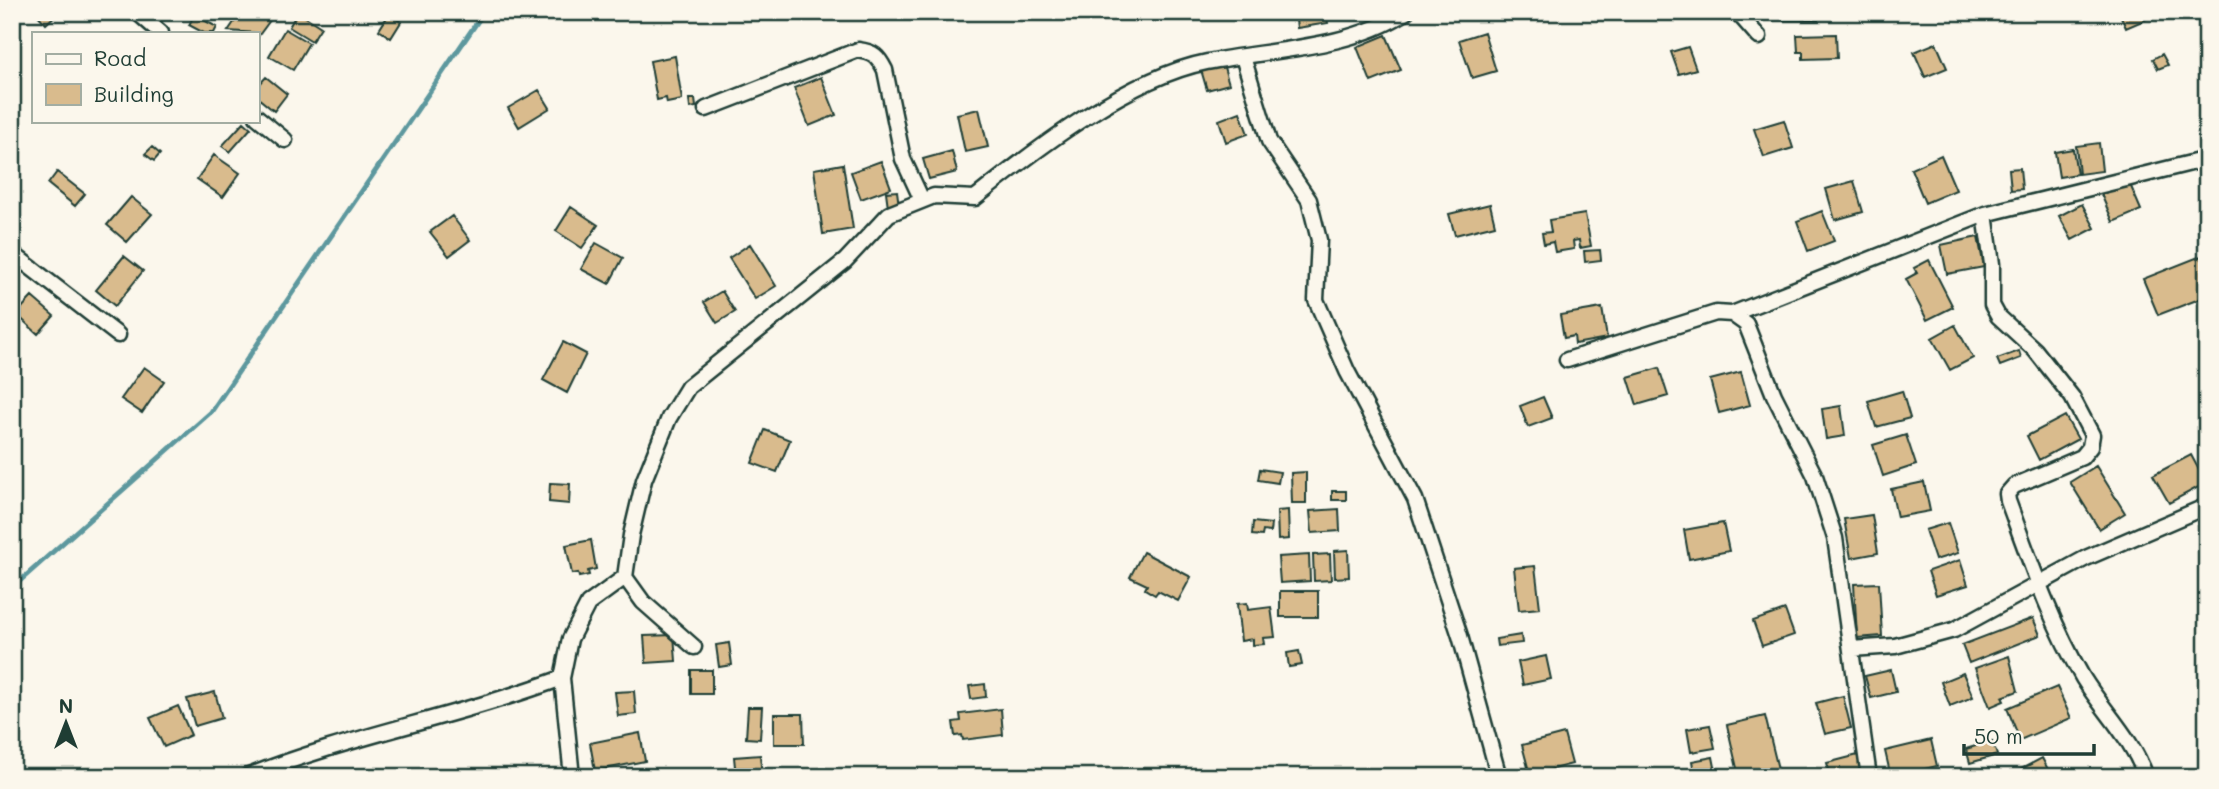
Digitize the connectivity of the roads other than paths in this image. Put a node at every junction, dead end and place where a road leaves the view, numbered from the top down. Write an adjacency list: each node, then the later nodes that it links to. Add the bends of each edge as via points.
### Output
1 (137, 12): 4 (street)
2 (1406, 12): 6 (street, via 1382,28)
3 (1737, 12): 5 (street)
4 (160, 32)
5 (1759, 37)
6 (1243, 57): 11 (street, via 1206,62 1148,84 1028,155 975,198); 25 (street, via 1269,141 1309,200 1319,240 1316,299 1347,371 1415,499)
7 (706, 109): 11 (street, via 858,50 871,51 885,70 903,159)
8 (259, 119): 9 (street)
9 (285, 141)
10 (2207, 159): 12 (street)
11 (922, 200): 18 (street, via 889,214 845,261 688,387 669,418 644,480)
12 (1985, 214): 14 (street); 19 (street, via 1992,305 2072,397 2092,435 2091,447 2082,457 2014,486 2007,494)
13 (12, 253): 15 (street)
14 (1732, 314): 16 (street, via 1716,313); 21 (street, via 1746,324 1774,395 1815,475 1835,538)
15 (118, 335)
16 (1567, 360)
17 (2207, 506): 19 (street)
18 (625, 577): 20 (street, via 643,602); 22 (street, via 588,604 570,639)
19 (2038, 584): 21 (street, via 1954,630 1895,646); 27 (street, via 2083,678 2140,759)
20 (694, 647)
21 (1851, 649): 26 (street)
22 (562, 678): 23 (street); 24 (street)
23 (246, 777)
24 (572, 777)
25 (1499, 777)
26 (1869, 777)
27 (2146, 777)

